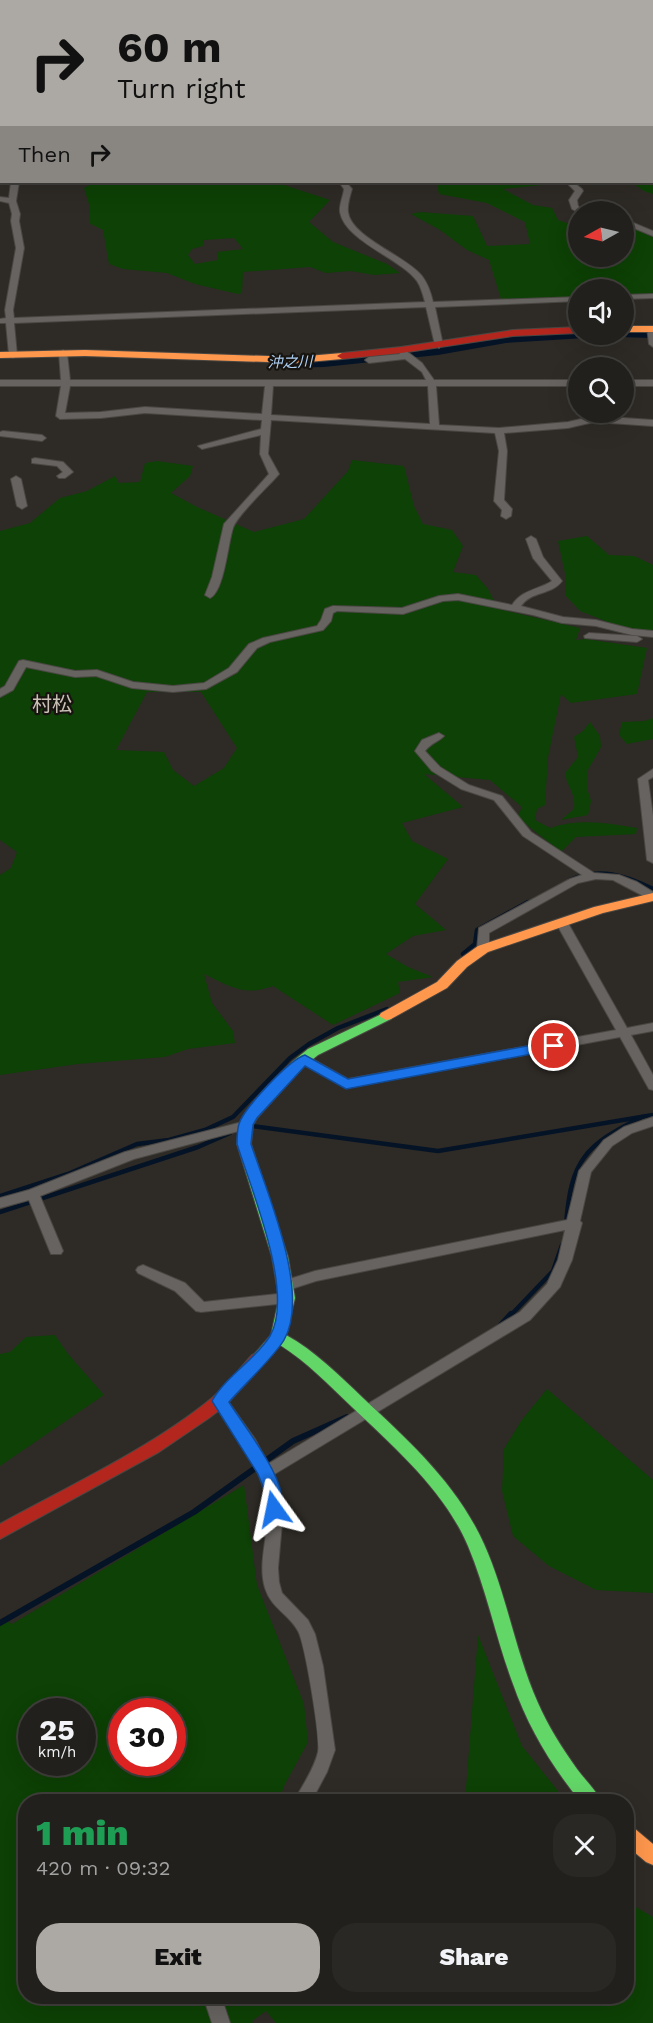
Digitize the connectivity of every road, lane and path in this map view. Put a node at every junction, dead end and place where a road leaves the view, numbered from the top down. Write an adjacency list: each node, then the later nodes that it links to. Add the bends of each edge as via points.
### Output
1 (15, 183): 5 (street)
2 (343, 183): 12 (street, via 348,189 344,205 348,221 419,278)
3 (570, 183): 6 (street, via 579,191)
4 (0, 199): 5 (street)
5 (12, 201): 13 (street, via 20,248)
6 (573, 201)
7 (634, 225): 8 (street)
8 (653, 234)
9 (653, 296): 10 (street)
10 (634, 297)
11 (568, 299): 12 (street)
12 (429, 305): 13 (street); 18 (street)
13 (4, 321): 21 (street)
14 (634, 329): 15 (street)
15 (651, 329): 17 (street)
16 (568, 330): 18 (street, via 513,333)
17 (653, 344)
18 (439, 345): 20 (street)
19 (63, 353): 20 (street, via 296,360); 21 (street); 27 (street)
20 (403, 353): 22 (street); 29 (street, via 419,364)
21 (6, 355)
22 (369, 360)
23 (568, 382): 29 (street)
24 (634, 382): 25 (street)
25 (653, 382)
26 (0, 383): 27 (street)
27 (66, 383): 28 (street); 30 (street, via 60,416 145,410)
28 (268, 383): 29 (street); 30 (street)
29 (431, 383): 32 (street)
30 (268, 417): 32 (street); 33 (street)
31 (653, 423): 34 (street, via 594,419)
32 (435, 427): 34 (street)
33 (265, 431): 37 (street); 44 (street, via 264,454 273,477 229,524)
34 (499, 431): 42 (street, via 503,451 499,501 507,509)
35 (3, 434): 36 (street)
36 (42, 438)
37 (202, 446)
38 (35, 461): 39 (street, via 60,464 68,472)
39 (62, 476)
40 (16, 479): 41 (street)
41 (22, 506)
42 (506, 516)
43 (531, 539): 45 (street, via 538,558 557,581 521,599)
44 (210, 595)
45 (515, 608): 46 (street, via 562,620); 49 (street, via 458,597 402,611 336,608 328,611 326,621 316,630 253,646 233,670 206,686 173,689 132,685 97,673 75,674 23,663 9,688)
46 (653, 634)
47 (589, 636): 48 (street)
48 (653, 639)
49 (0, 694)
50 (439, 736): 53 (street, via 426,742 420,751 436,769 465,787 498,798 527,834)
51 (653, 772): 52 (street, via 642,779)
52 (653, 860)
53 (590, 875): 54 (street, via 628,880); 56 (street, via 483,931)
54 (653, 897): 55 (street)
55 (562, 923): 56 (street); 58 (street)
56 (483, 949): 59 (street, via 422,998 350,1032)
57 (653, 1027): 58 (street)
58 (623, 1033): 59 (street, via 346,1084); 60 (street)
59 (305, 1060): 62 (street, via 268,1095)
60 (653, 1086)
61 (653, 1121): 65 (street, via 628,1130 595,1156 582,1179)
62 (246, 1125): 63 (street, via 130,1155); 68 (street, via 244,1144 280,1257)
63 (33, 1194): 64 (street); 66 (street)
64 (0, 1203)
65 (575, 1222): 68 (street, via 315,1276); 71 (street, via 554,1287 537,1306)
66 (56, 1251)
67 (143, 1270): 68 (street, via 180,1287 201,1307)
68 (286, 1292): 69 (street)
69 (278, 1337): 70 (street); 71 (street, via 307,1356)
70 (220, 1401): 72 (street); 73 (street, via 153,1447)
71 (368, 1412): 72 (street); 75 (street, via 423,1465 464,1520 479,1553 522,1687 544,1733)
72 (266, 1472): 74 (street, via 274,1494 271,1582 278,1602 303,1625 311,1644 327,1750)
73 (0, 1532)
74 (306, 1794)
75 (587, 1794)
76 (634, 1840): 77 (street)
77 (653, 1856)
78 (215, 2004): 79 (street)
79 (222, 2023)

